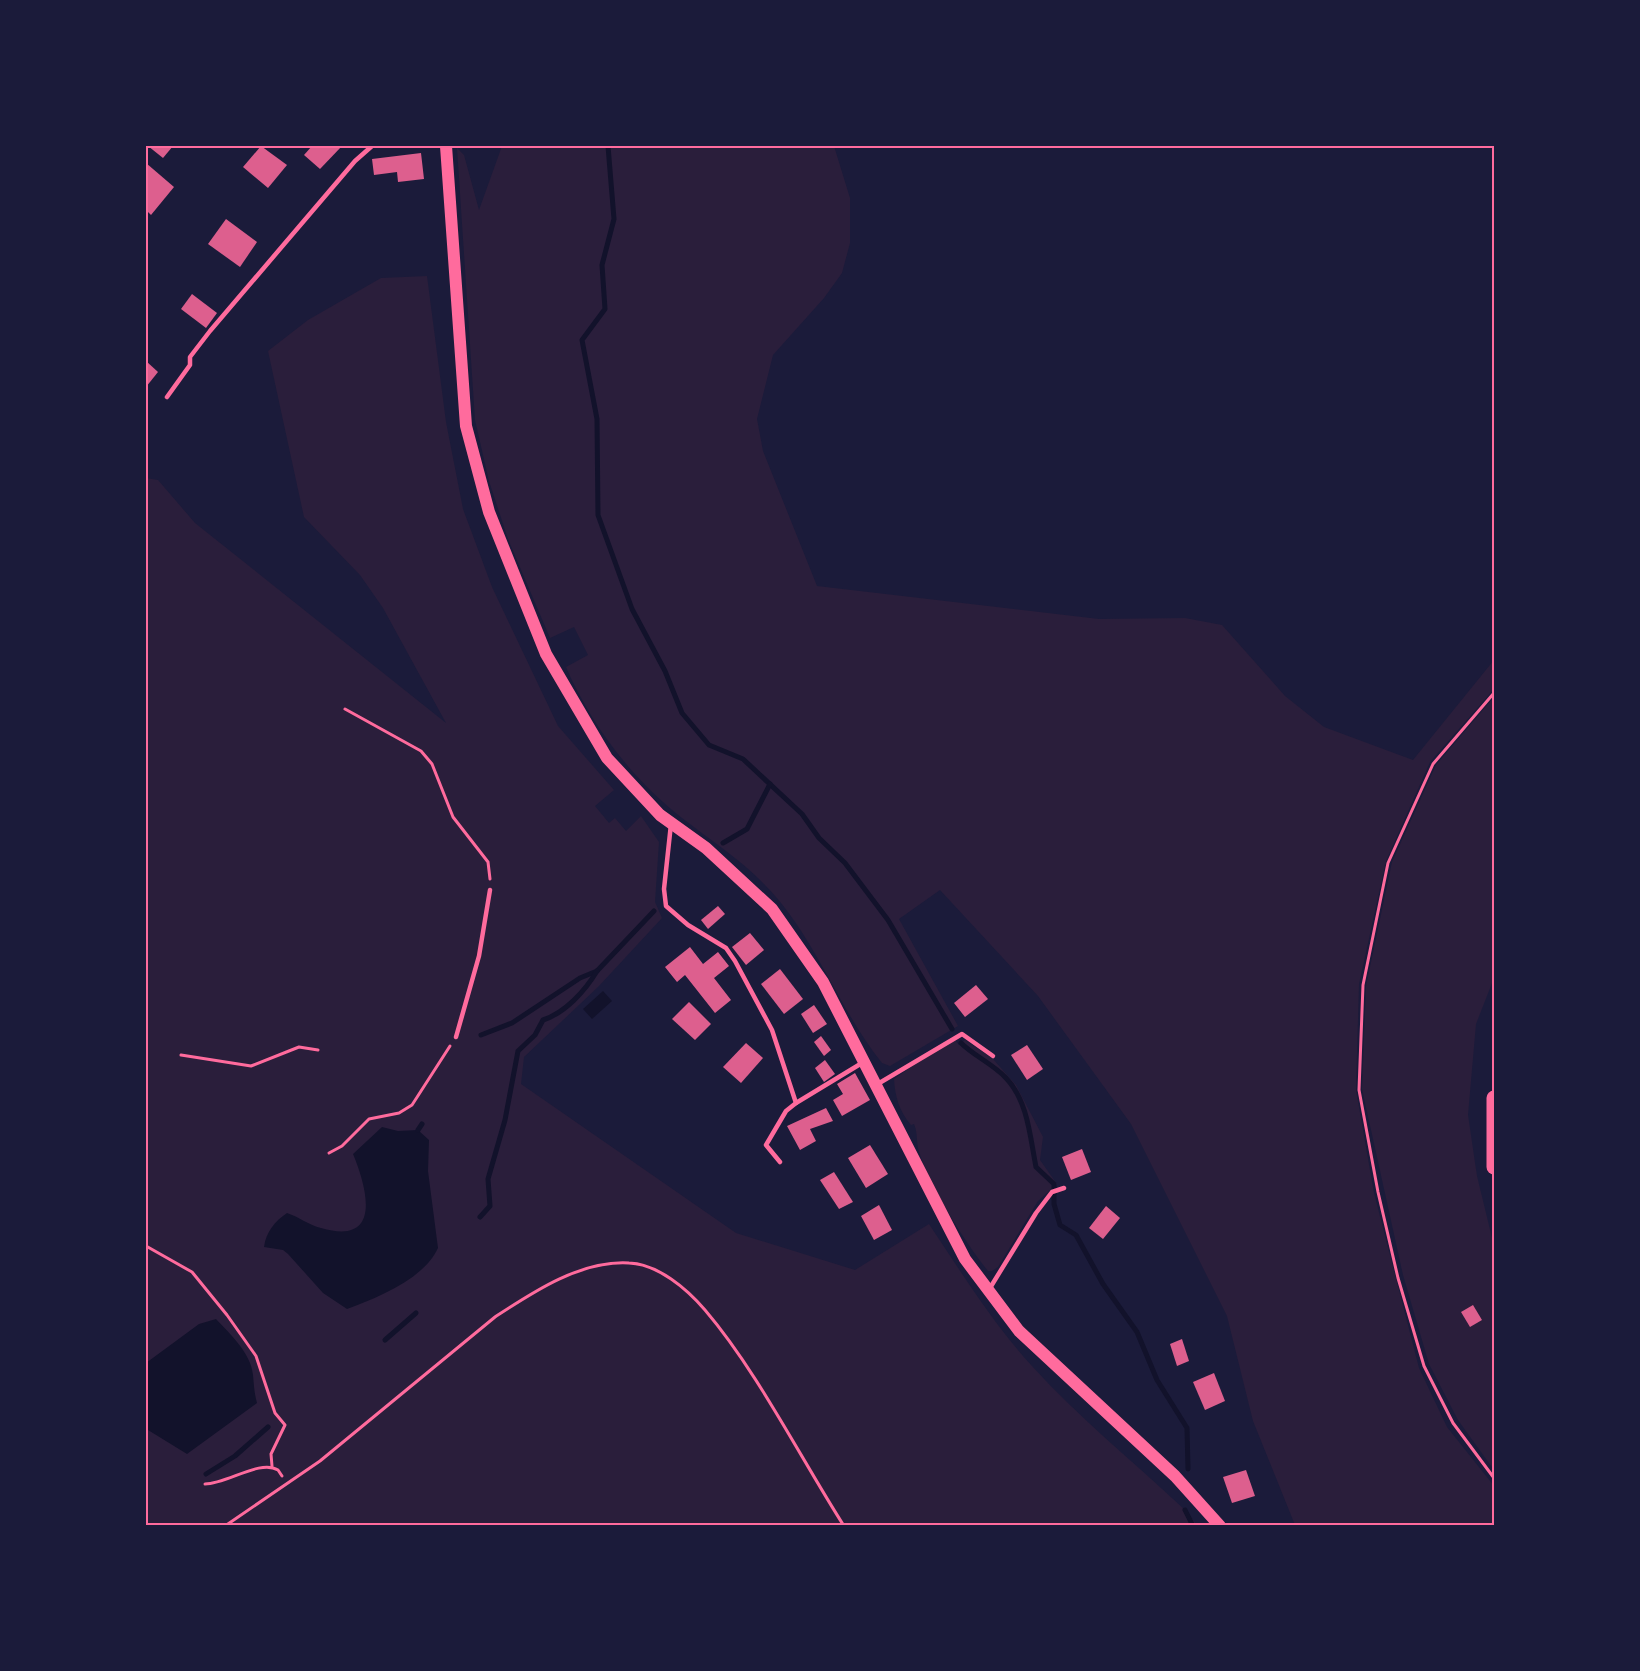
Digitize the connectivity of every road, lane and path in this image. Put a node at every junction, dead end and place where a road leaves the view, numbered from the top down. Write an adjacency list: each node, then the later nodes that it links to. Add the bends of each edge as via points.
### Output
1 (372, 146): 3 (lane, via 210,331)
2 (446, 146): 6 (main road, via 466,426 489,512 546,654 585,724 608,758)
3 (166, 397)
4 (1494, 693): 24 (path, via 1433,764 1388,863 1363,985 1359,1090 1398,1278 1424,1366 1453,1423)
5 (345, 709): 7 (path, via 421,752 432,764 453,817 488,862)
6 (671, 824): 12 (main road, via 706,848 772,909 823,982); 15 (lane, via 664,889 666,906 726,948 772,1030)
7 (490, 890): 8 (lane, via 479,956)
8 (456, 1037): 16 (path, via 412,1105 399,1113 369,1119 342,1146)
9 (318, 1050): 10 (path, via 299,1047 251,1066)
10 (181, 1056)
11 (993, 1056): 13 (lane, via 962,1034)
12 (864, 1062): 13 (main road); 15 (lane)
13 (876, 1085): 21 (main road, via 965,1258)
14 (1494, 1098): 18 (main road)
15 (796, 1103): 17 (lane, via 786,1111 766,1145)
16 (329, 1152)
17 (780, 1162)
18 (1494, 1167)
19 (1065, 1188): 21 (lane, via 1052,1192)
20 (146, 1246): 22 (path, via 192,1272 256,1356 274,1413 285,1425 271,1454)
21 (988, 1290): 28 (main road, via 1019,1331 1175,1476)
22 (272, 1466): 23 (path); 25 (path)
23 (282, 1476)
24 (1494, 1478)
25 (205, 1484)
26 (225, 1526): 27 (path, via 320,1461 526,1296 586,1270 629,1263 675,1281 705,1310 755,1382)
27 (843, 1526)
28 (1220, 1526)

